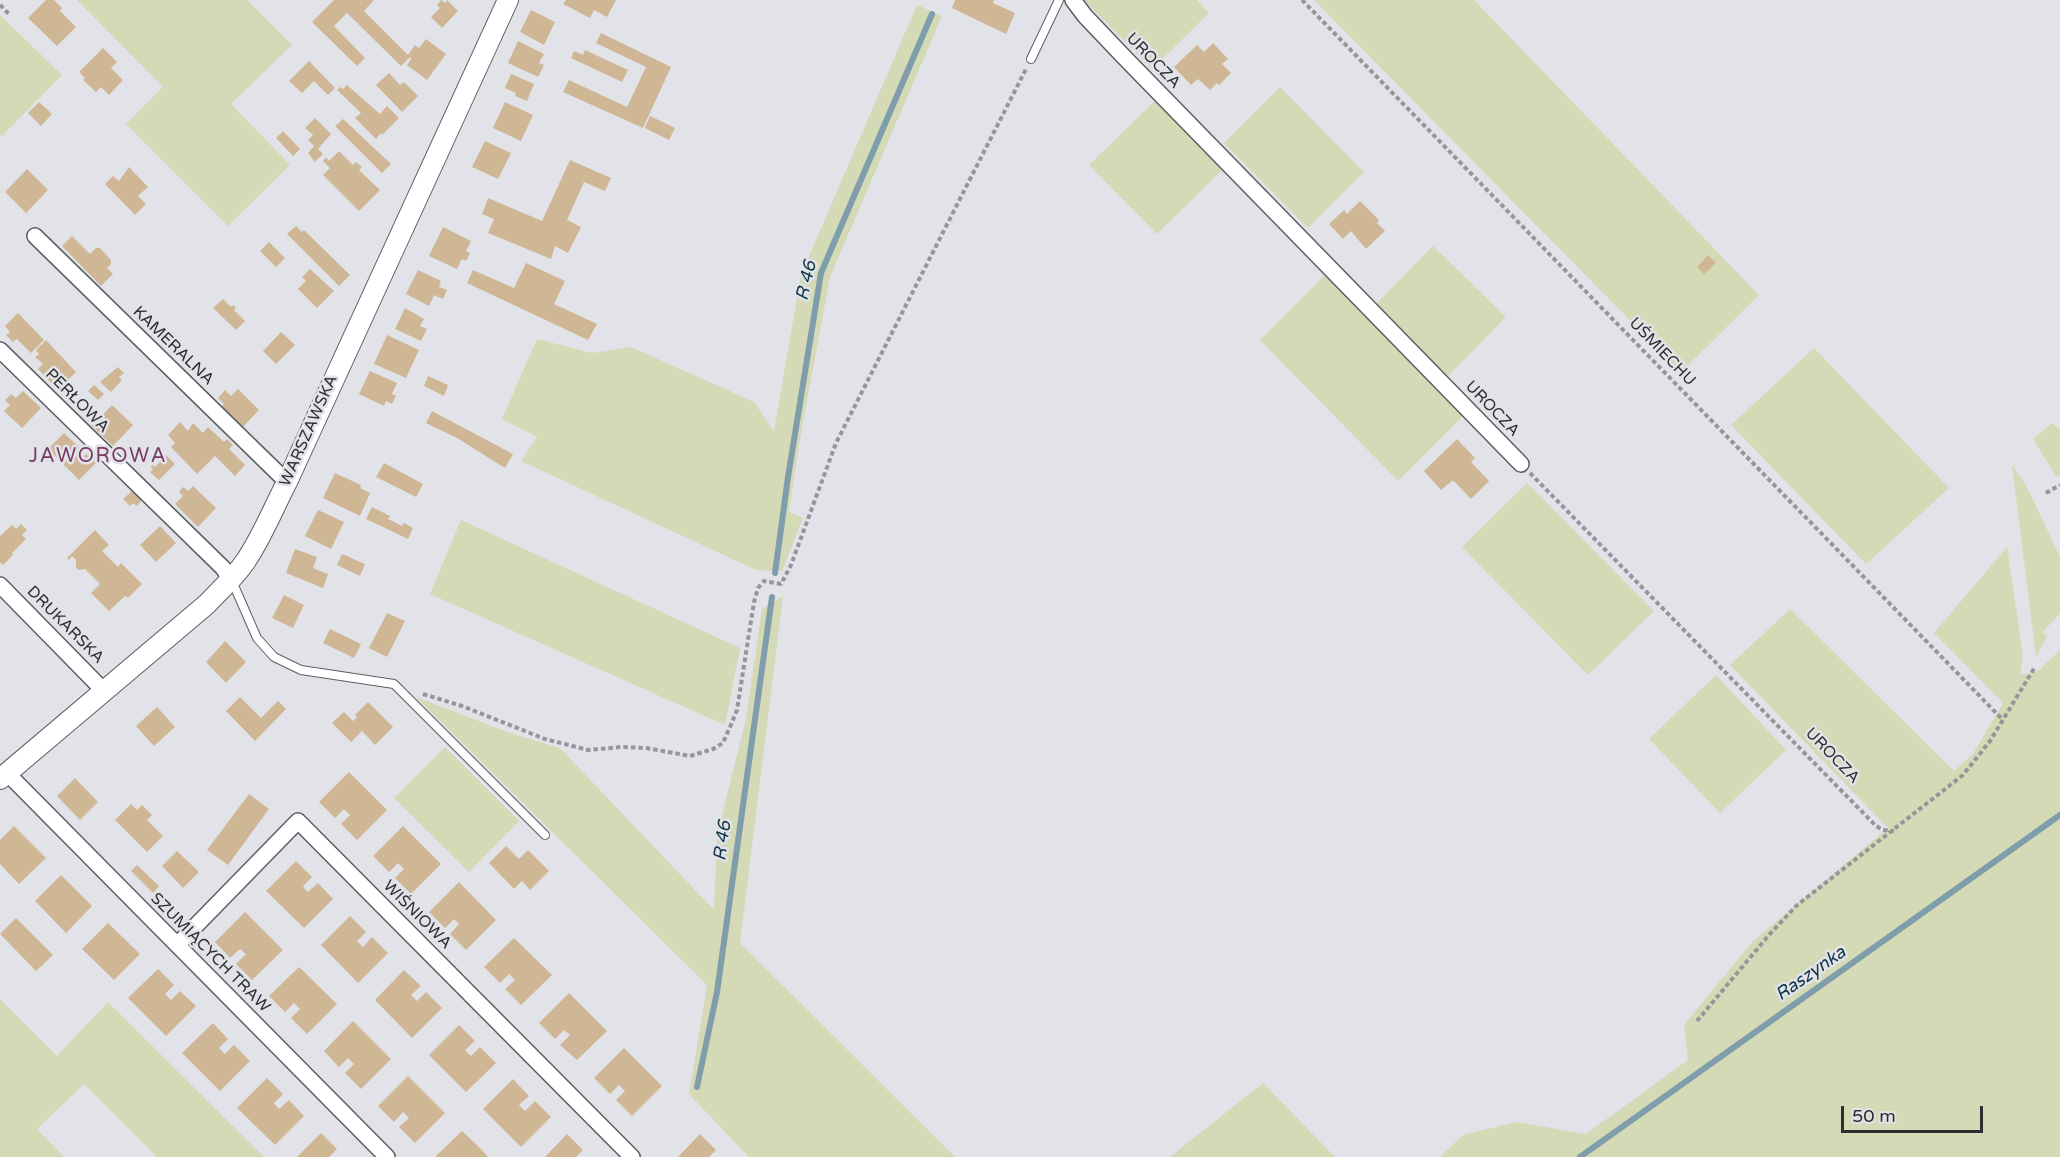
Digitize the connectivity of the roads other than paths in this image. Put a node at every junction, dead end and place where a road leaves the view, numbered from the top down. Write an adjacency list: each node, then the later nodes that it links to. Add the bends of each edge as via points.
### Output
1 (508, 0): 8 (street, WARSZAWSKA)
2 (1059, 0): 4 (lane)
3 (1073, 0): 7 (street, UROCZA)
4 (1031, 59)
5 (35, 236): 8 (street, KAMERALNA)
6 (0, 350): 9 (street, PERŁOWA)
7 (1521, 464)
8 (287, 482): 9 (street, WARSZAWSKA, via 256,544)
9 (231, 580): 11 (street, WARSZAWSKA); 13 (lane, via 257,638 274,657 301,670 394,684)
10 (0, 585): 11 (street, DRUKARSKA)
11 (104, 691): 12 (street, WARSZAWSKA)
12 (4, 776): 14 (street, SZUMIĄCYCH TRAW)
13 (545, 835)
14 (177, 945): 15 (street, SZUMIĄCYCH TRAW); 16 (street, WIŚNIOWA, via 298,821)
15 (387, 1157)
16 (632, 1157)

